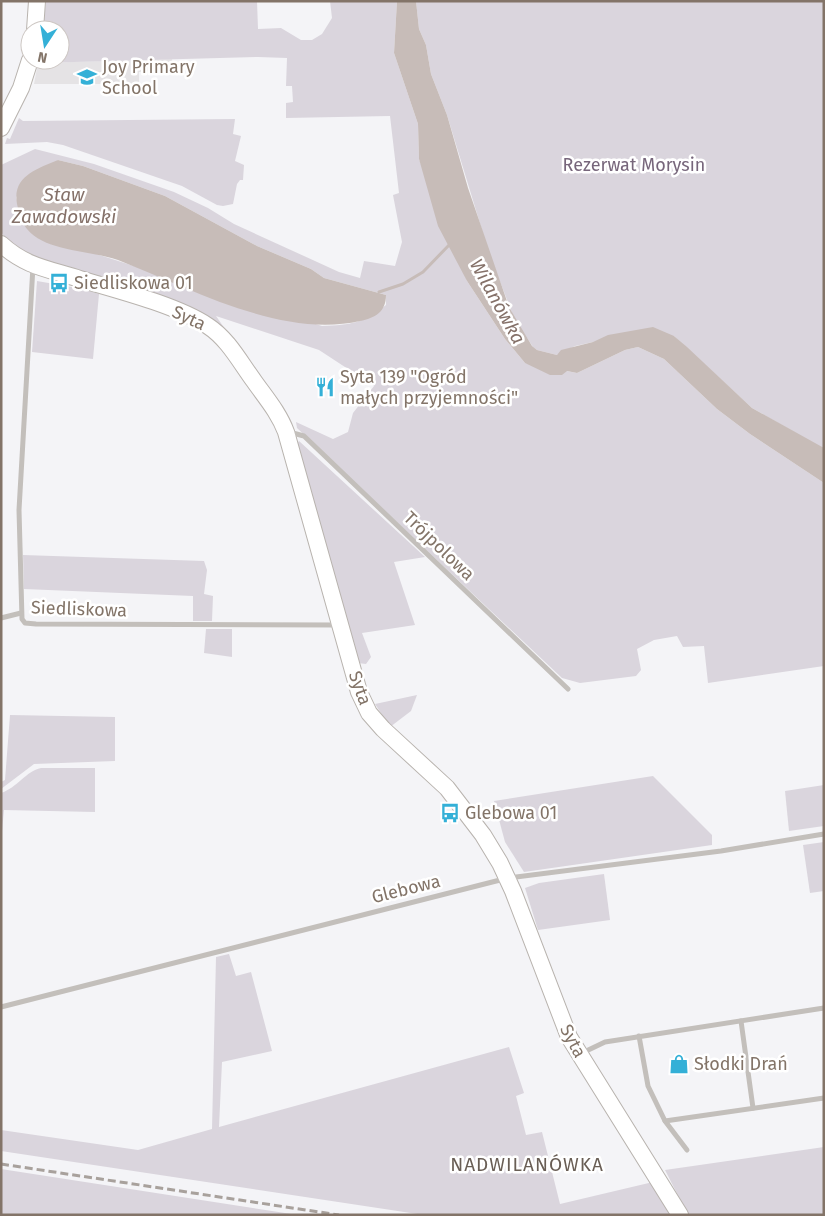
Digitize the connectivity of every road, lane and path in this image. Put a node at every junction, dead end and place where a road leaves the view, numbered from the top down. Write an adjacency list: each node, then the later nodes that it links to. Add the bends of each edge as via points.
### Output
1 (37, 1): 2 (street)
2 (36, 20)
3 (27, 70): 4 (street)
4 (1, 128)
5 (1, 244): 6 (street, Syta, via 14,256)
6 (33, 266): 7 (street, Syta, via 123,292 209,326 229,346 278,415); 8 (street, Siedliskowa, via 19,510)
7 (286, 432): 10 (street, Syta); 11 (street, Trójpolowa, via 304,436)
8 (21, 613): 9 (street); 10 (street, Siedliskowa, via 25,623 36,624)
9 (1, 618)
10 (340, 625): 13 (street, Syta, via 359,692 369,713 447,788 482,835)
11 (568, 689)
12 (824, 834): 13 (street, Glebowa, via 721,851)
13 (508, 878): 14 (street, Glebowa); 18 (street, Syta, via 558,1013)
14 (1, 1007)
15 (824, 1008): 16 (street)
16 (741, 1020): 17 (street); 20 (street)
17 (639, 1036): 18 (street, via 605,1042); 21 (street, via 648,1086)
18 (579, 1054): 23 (street, Syta)
19 (824, 1098): 20 (street)
20 (753, 1108): 21 (street)
21 (665, 1120): 22 (street)
22 (687, 1150)
23 (680, 1215)

